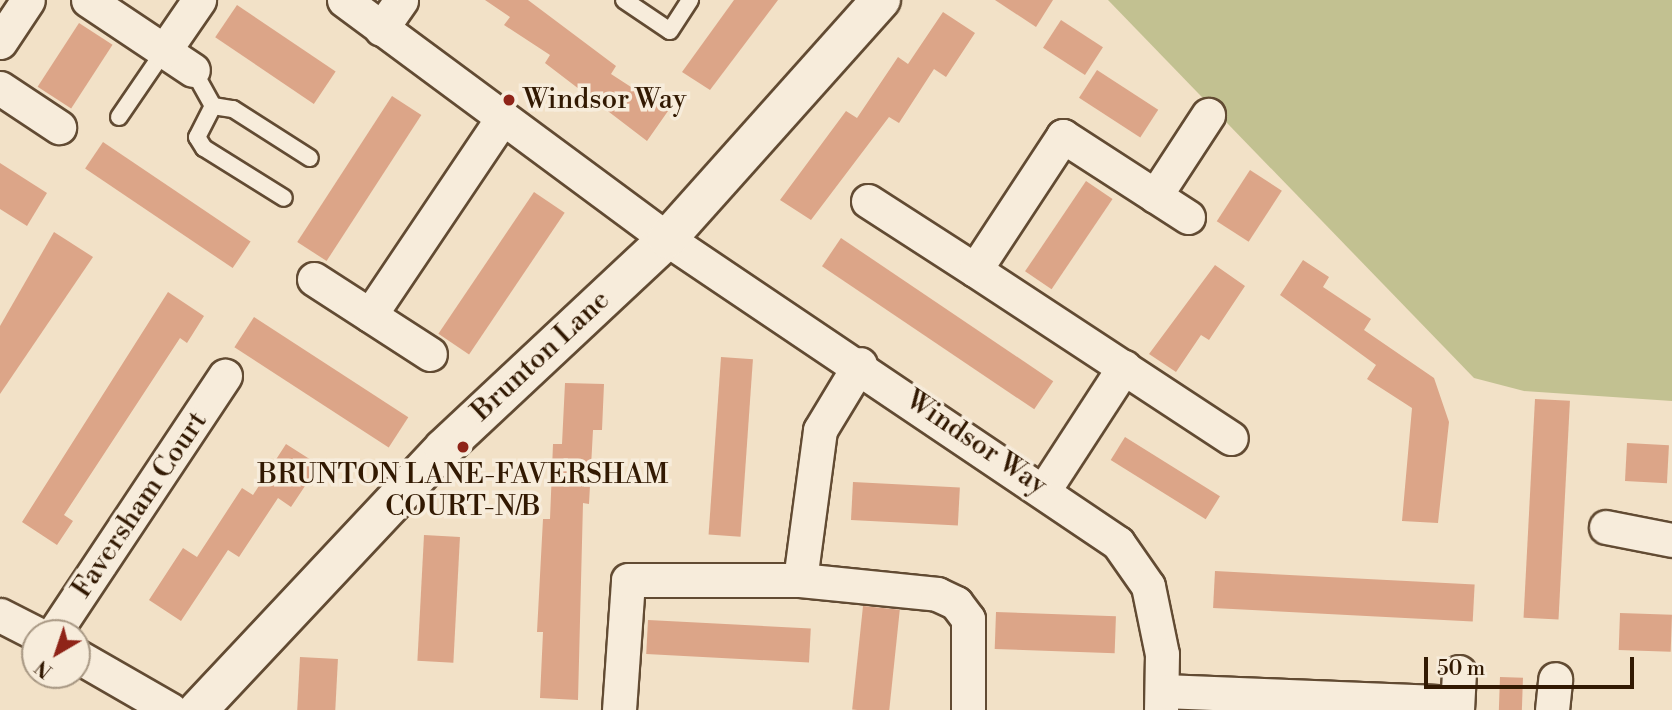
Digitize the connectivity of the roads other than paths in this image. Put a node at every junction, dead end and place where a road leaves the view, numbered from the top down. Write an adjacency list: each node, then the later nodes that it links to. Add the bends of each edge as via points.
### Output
1 (28, 0): 10 (street)
2 (88, 0): 11 (street)
3 (198, 0): 11 (street)
4 (344, 0): 9 (street, Windsor Way)
5 (401, 0): 9 (street)
6 (624, 0): 7 (lane, via 670,31)
7 (690, 0)
8 (881, 0): 24 (street, Brunton Lane)
9 (381, 29): 17 (street, Windsor Way)
10 (0, 41)
11 (164, 51): 12 (street); 16 (lane)
12 (193, 70): 14 (lane)
13 (0, 88): 18 (street)
14 (213, 106): 19 (lane, via 233,109); 21 (lane, via 197,136 204,148)
15 (1208, 115): 20 (street)
16 (119, 117)
17 (500, 120): 24 (street, Windsor Way); 27 (street)
18 (59, 127)
19 (310, 158)
20 (1155, 196): 23 (street); 25 (street, via 1063,136)
21 (284, 198)
22 (868, 201): 25 (street)
23 (1188, 217)
24 (667, 239): 29 (street, Windsor Way); 44 (street, Brunton Lane, via 444,448)
25 (975, 270): 30 (street)
26 (314, 279): 27 (street)
27 (370, 315): 28 (street)
28 (430, 354)
29 (860, 364): 33 (street, Windsor Way); 36 (street, via 820,430)
30 (1124, 368): 32 (street); 33 (street)
31 (225, 376): 38 (street, Faversham Court)
32 (1231, 438)
33 (1044, 490): 42 (street, Windsor Way, via 1118,543 1148,586)
34 (1606, 527): 35 (street)
35 (1672, 540)
36 (800, 580): 45 (street, via 628,580); 46 (street, via 937,594 956,603 968,619)
37 (0, 615): 39 (street)
38 (63, 619)
39 (21, 626)
40 (91, 664): 43 (street)
41 (1458, 695): 42 (street)
42 (1162, 701)
43 (171, 710)
44 (198, 710)
45 (619, 710)
46 (968, 710)

